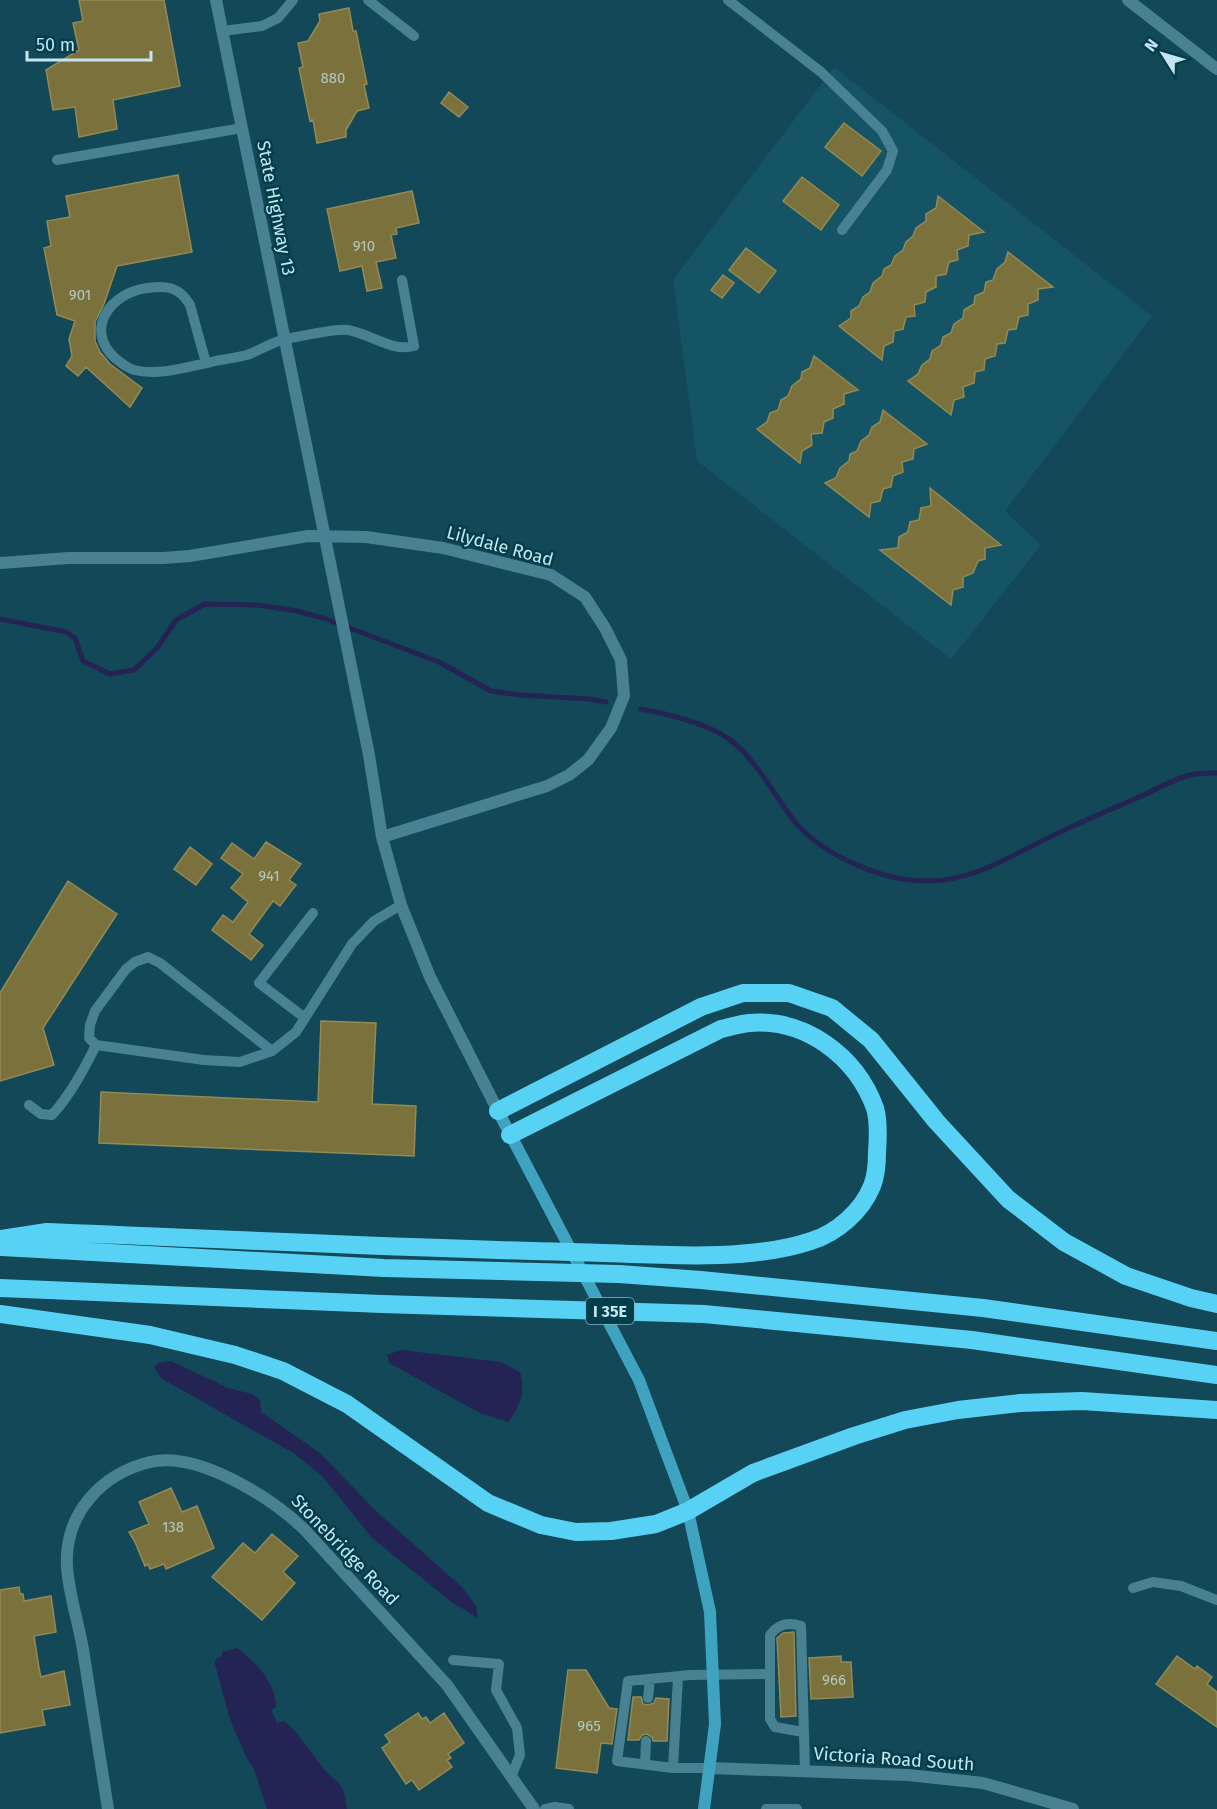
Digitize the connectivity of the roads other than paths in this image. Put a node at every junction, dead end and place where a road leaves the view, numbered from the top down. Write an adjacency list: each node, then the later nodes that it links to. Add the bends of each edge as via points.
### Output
1 (216, 0): 6 (street, State Highway 13)
2 (293, 0): 6 (lane, via 278,18 262,26)
3 (368, 0): 7 (lane)
4 (728, 0): 11 (lane, via 821,72 882,131 893,151 887,171)
5 (1128, 0): 8 (street)
6 (222, 32): 9 (street, State Highway 13)
7 (414, 36)
8 (1217, 69)
9 (242, 128): 10 (lane); 13 (street, State Highway 13)
10 (57, 160)
11 (842, 230)
12 (402, 280): 13 (lane, via 414,346 403,349 347,330)
13 (284, 339): 14 (lane, via 247,355); 16 (street, State Highway 13, via 369,754)
14 (206, 363): 14 (lane, via 154,372 127,367 104,345 101,330 106,313 122,296 144,288 164,286 179,291 190,305)
15 (0, 563): 16 (street, Lilydale Road, via 172,557 308,536 366,537 443,548 551,575 585,597 621,660 624,696 611,728 588,760 547,786)
16 (382, 837): 17 (street, State Highway 13)
17 (401, 905): 19 (lane, via 374,921 352,944); 23 (street, State Highway 13, via 430,977)
18 (313, 913): 19 (lane, via 259,983)
19 (305, 1018): 21 (lane, via 296,1032)
20 (96, 1045): 21 (lane, via 240,1062); 21 (lane, via 89,1038 95,1011 126,969 148,957); 22 (lane, via 52,1115 42,1114)
21 (272, 1051)
22 (29, 1105)
23 (498, 1112): 24 (main road); 28 (highway, via 701,1007 743,993 789,993 832,1008 871,1040 936,1121 1008,1199 1064,1242 1126,1275 1191,1299)
24 (510, 1135): 25 (highway, via 721,1029 749,1023 781,1025 829,1045 850,1064 864,1086 876,1110 878,1139 872,1186 856,1210 838,1228 812,1241 767,1252 701,1255 479,1250 47,1232); 33 (main road, via 639,1380)
25 (0, 1239)
26 (0, 1246): 30 (highway, I 35E, via 384,1268 701,1280 983,1308)
27 (0, 1288): 31 (highway, I 35E, via 704,1314 972,1340)
28 (1217, 1304)
29 (0, 1314): 33 (highway, via 150,1335 283,1371 347,1404 488,1503 541,1525 576,1532 610,1530 656,1524)
30 (1217, 1341)
31 (1217, 1375)
32 (1217, 1410): 33 (highway, via 1072,1401 958,1410 905,1420 753,1473)
33 (688, 1511): 37 (main road, via 710,1612)
34 (1132, 1588): 35 (lane, via 1153,1582 1181,1586)
35 (1217, 1600)
36 (453, 1660): 48 (lane, via 499,1664 496,1690 518,1728 520,1755)
37 (713, 1674): 38 (lane); 39 (lane); 46 (main road, via 715,1724)
38 (770, 1674): 42 (lane, via 771,1719 775,1727); 42 (lane, via 770,1635 776,1627 793,1623 801,1626)
39 (678, 1677): 40 (lane); 45 (lane)
40 (650, 1679): 41 (lane); 44 (lane, via 628,1681 617,1761)
41 (648, 1698)
42 (803, 1732): 47 (lane)
43 (646, 1740): 44 (lane)
44 (645, 1764): 45 (lane)
45 (673, 1768): 46 (lane)
46 (710, 1768): 47 (street, Victoria Road South); 53 (main road)
47 (805, 1771): 56 (street, Victoria Road South, via 983,1783)
48 (511, 1777): 49 (street, Stonebridge Road, via 447,1685 291,1517 264,1497 212,1471 184,1462 156,1461 123,1471 95,1492 78,1515 67,1555); 50 (street, Stonebridge Road)
49 (108, 1809)
50 (534, 1809)
51 (545, 1809): 52 (lane)
52 (568, 1809)
53 (704, 1809)
54 (766, 1809): 55 (lane)
55 (797, 1809)
56 (1073, 1809)

